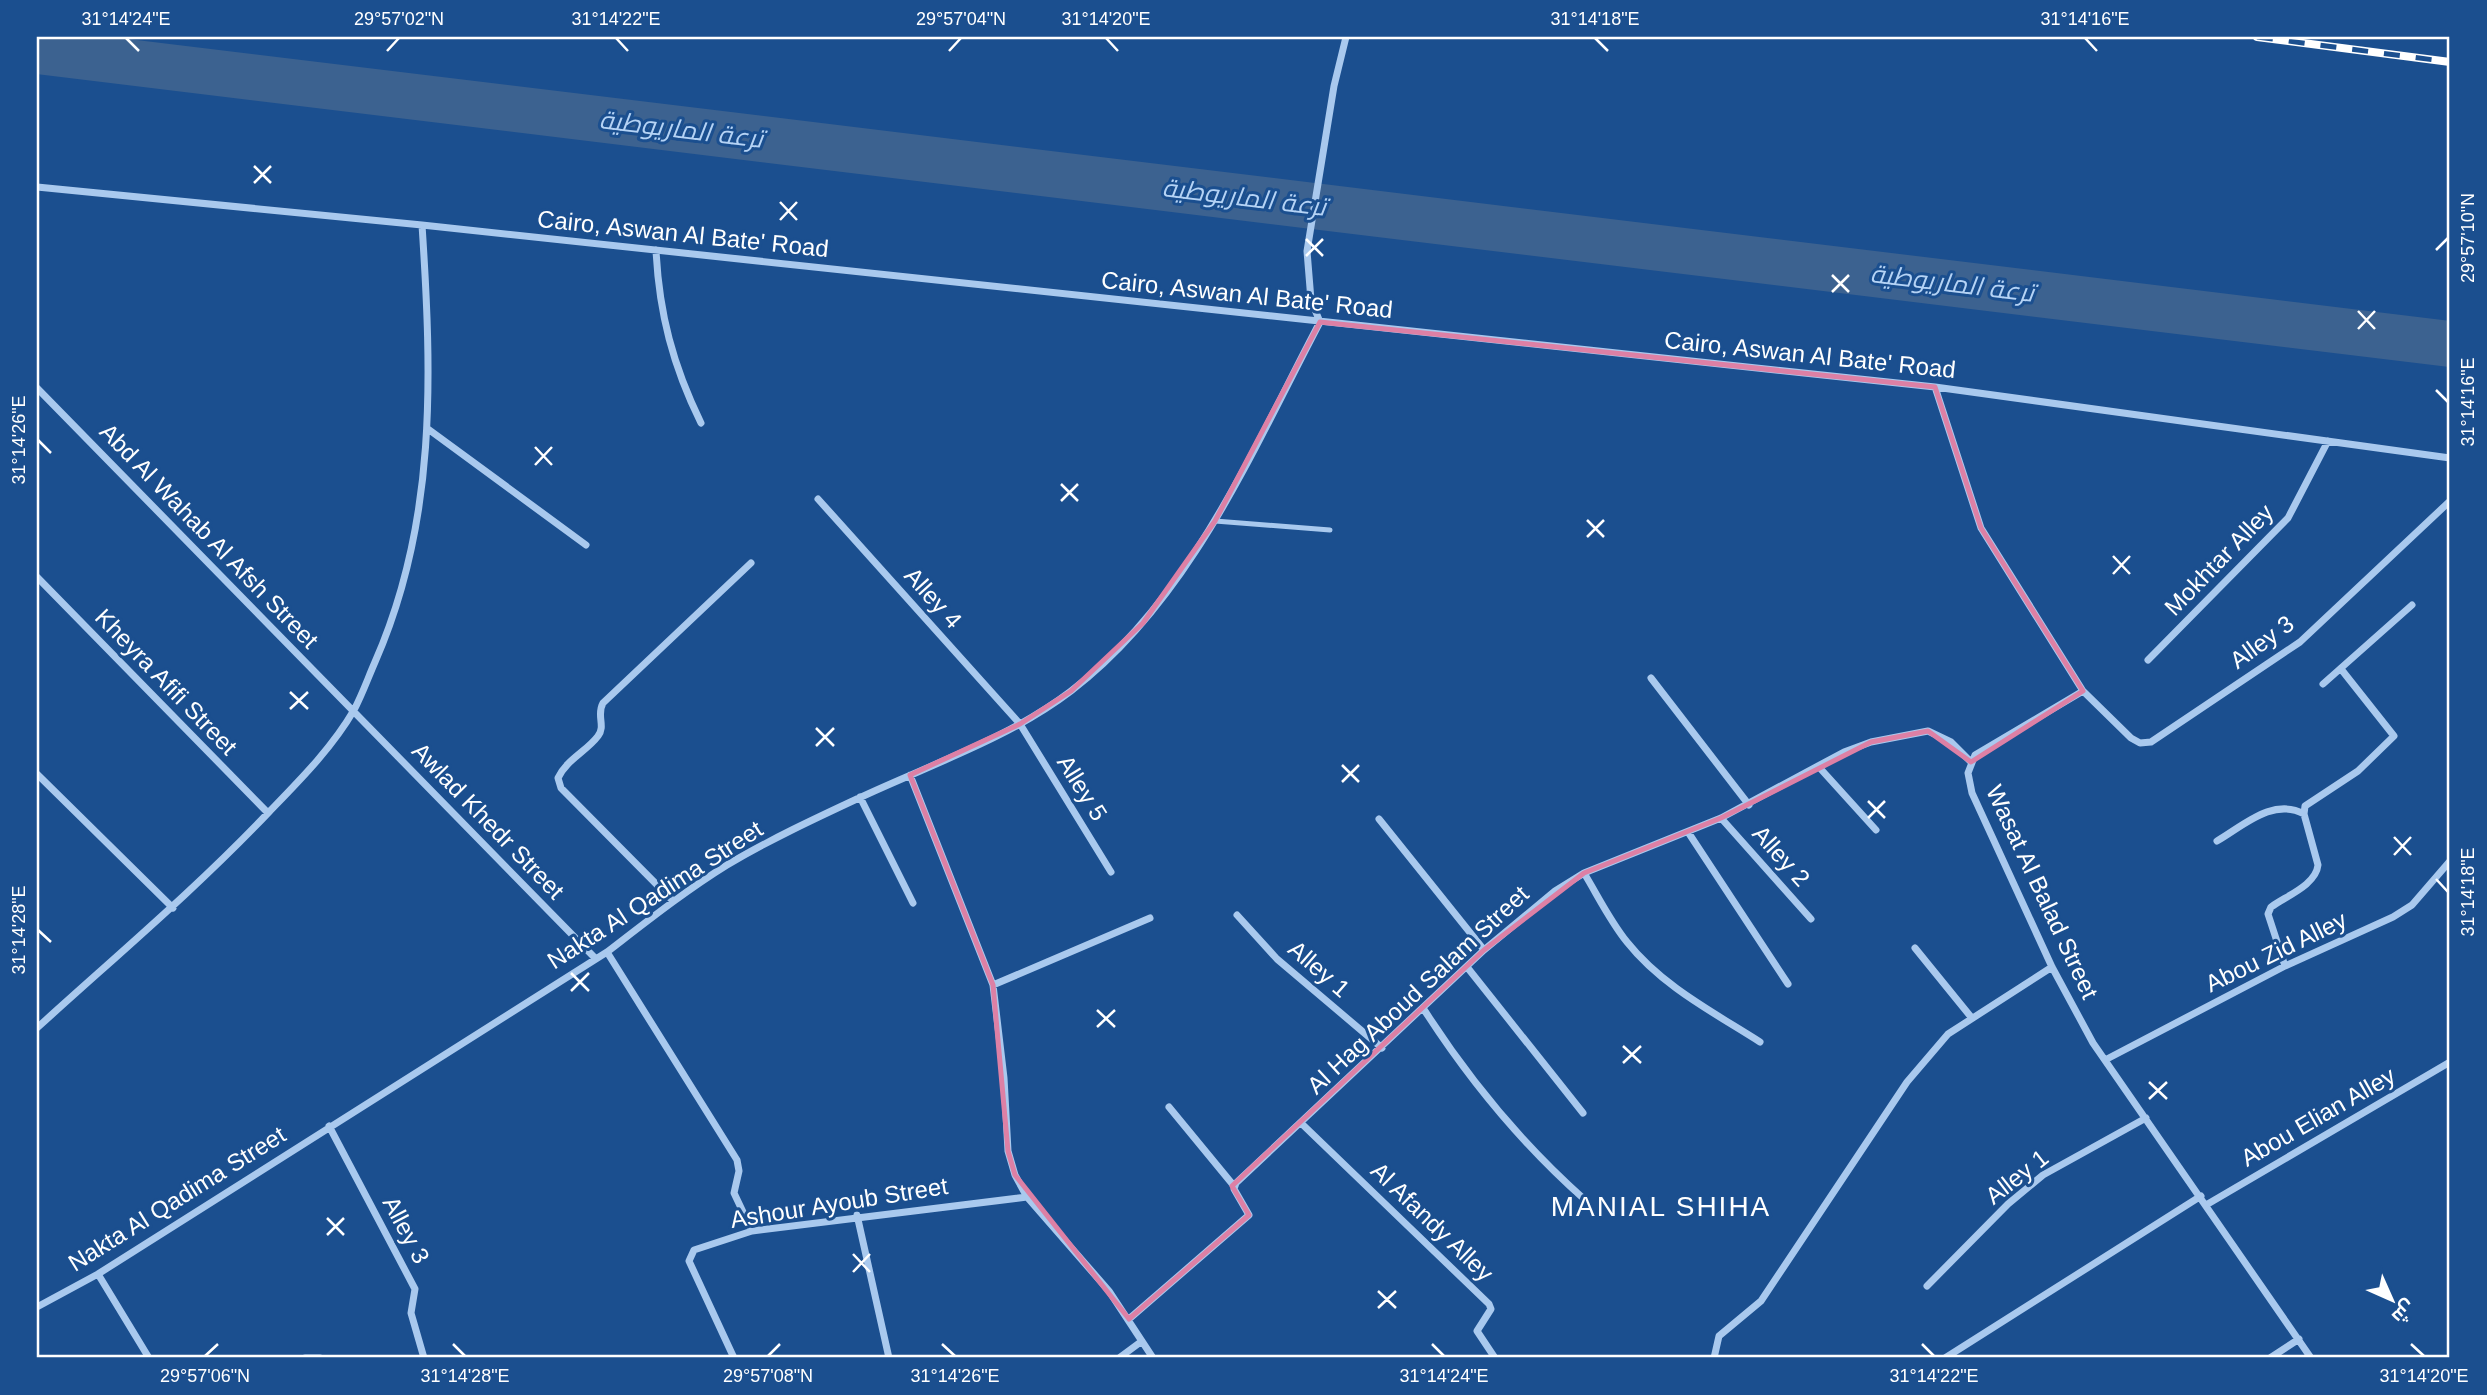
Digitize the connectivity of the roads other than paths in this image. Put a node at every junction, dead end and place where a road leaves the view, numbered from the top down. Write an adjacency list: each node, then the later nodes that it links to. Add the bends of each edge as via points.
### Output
1 (1346, 37): 5 (street, via 1307,251 1311,300)
2 (37, 187): 3 (street, Cairo, Aswan Al Bate' Road)
3 (422, 225): 4 (street, Cairo, Aswan Al Bate' Road); 9 (street, via 429,327)
4 (656, 250): 5 (street, Cairo, Aswan Al Bate' Road); 8 (street, via 658,296 667,340)
5 (1320, 322): 6 (street, Cairo, Aswan Al Bate' Road); 14 (street, Nakta Al Qadima Street)
6 (1935, 387): 10 (street, Cairo, Aswan Al Bate' Road); 24 (street, via 1981,528)
7 (37, 388): 25 (street, Abd Al Wahab Al Afsh Street)
8 (701, 423)
9 (428, 429): 16 (street); 25 (street, via 418,526 393,621)
10 (2328, 441): 11 (street, Cairo, Aswan Al Bate' Road); 20 (street, Mokhtar Alley, via 2288,518)
11 (2450, 458)
12 (818, 499): 26 (street, Alley 4)
13 (2450, 501): 24 (street, Alley 3, via 2300,642 2151,742 2131,738)
14 (1215, 521): 15 (lane); 26 (street, Nakta Al Qadima Street, via 1143,623 1071,691)
15 (1330, 530)
16 (586, 544)
17 (751, 563): 43 (street, via 603,704 597,737 558,778 561,788)
18 (37, 577): 33 (street, Kheyra Afifi Street)
19 (2412, 605): 21 (street)
20 (2148, 660)
21 (2341, 668): 23 (street); 34 (street, via 2394,736 2358,771 2310,801)
22 (1651, 678): 32 (street)
23 (2323, 684)
24 (2083, 691): 27 (street, Wasat Al Balad Street, via 1984,748)
25 (354, 711): 33 (street, via 310,769); 52 (street, Awlad Khedr Street)
26 (1020, 724): 30 (street, Nakta Al Qadima Street); 41 (street, Alley 5)
27 (1970, 762): 28 (street, Al Hag Aboud Salam Street, via 1951,742 1928,731 1871,742); 55 (street, Wasat Al Balad Street, via 1972,793)
28 (1818, 766): 32 (street, Al Hag Aboud Salam Street); 37 (street)
29 (37, 774): 45 (street)
30 (910, 775): 31 (street, Nakta Al Qadima Street); 57 (street)
31 (860, 797): 43 (street, Nakta Al Qadima Street, via 728,864); 44 (street)
32 (1749, 805): 35 (street, Al Hag Aboud Salam Street)
33 (268, 813): 45 (street)
34 (2304, 814): 39 (street, via 2287,807 2271,810); 53 (street, via 2317,873 2268,914)
35 (1721, 818): 38 (street, Al Hag Aboud Salam Street); 48 (street, Alley 2)
36 (1379, 819): 50 (street)
37 (1876, 830)
38 (1688, 832): 42 (street, Al Hag Aboud Salam Street); 56 (street)
39 (2217, 841)
40 (2450, 861): 53 (street, Abou Zid Alley, via 2412,905)
41 (1111, 872)
42 (1584, 873): 50 (street, Al Hag Aboud Salam Street); 61 (street, via 1626,940 1648,965 1668,983)
43 (673, 901): 51 (street, Nakta Al Qadima Street)
44 (913, 903)
45 (173, 908): 60 (street)
46 (1237, 915): 62 (street, Alley 1, via 1277,959)
47 (1150, 918): 57 (street)
48 (1811, 919)
49 (1915, 948): 59 (street)
50 (1484, 950): 54 (street, Al Hag Aboud Salam Street)
51 (607, 952): 52 (street, Nakta Al Qadima Street); 76 (street, via 737,1160 734,1193)
52 (595, 958): 69 (street, Nakta Al Qadima Street)
53 (2285, 966): 63 (street, Abou Zid Alley)
54 (1467, 967): 58 (street, Al Hag Aboud Salam Street); 66 (street)
55 (2052, 967): 59 (street); 63 (street, Wasat Al Balad Street)
56 (1788, 984)
57 (993, 985): 72 (street, via 1008,1151)
58 (1423, 1008): 62 (street, Al Hag Aboud Salam Street); 73 (street, via 1480,1091 1547,1166)
59 (1971, 1017): 92 (street, via 1948,1034 1907,1082 1761,1301 1719,1336)
60 (37, 1028)
61 (1760, 1042)
62 (1382, 1048): 68 (street, Al Hag Aboud Salam Street)
63 (2105, 1060): 67 (street, Wasat Al Balad Street)
64 (2450, 1062): 74 (street, Abou Elian Alley)
65 (1169, 1107): 70 (street)
66 (1583, 1113)
67 (2146, 1118): 71 (street, Wasat Al Balad Street); 78 (street, Alley 1, via 2043,1175)
68 (1302, 1124): 70 (street, Al Hag Aboud Salam Street); 91 (street, Al Afandy Alley, via 1489,1304 1491,1309 1477,1332)
69 (329, 1126): 77 (street, Nakta Al Qadima Street); 86 (street, Alley 3, via 415,1289 411,1312)
70 (1234, 1186): 80 (street, via 1249,1215)
71 (2201, 1196): 74 (street, Wasat Al Balad Street); 93 (street)
72 (1027, 1197): 75 (street, Ashour Ayoub Street); 80 (street, via 1086,1261)
73 (1584, 1199)
74 (2206, 1205): 81 (street, Wasat Al Balad Street)
75 (857, 1215): 76 (street, Ashour Ayoub Street); 88 (street)
76 (752, 1231): 87 (street, Ashour Ayoub Street, via 694,1250 689,1261)
77 (99, 1273): 79 (street, Nakta Al Qadima Street); 83 (street)
78 (1927, 1286)
79 (37, 1307)
80 (1129, 1319): 82 (street)
81 (2299, 1339): 94 (street); 95 (street, Wasat Al Balad Street)
82 (1142, 1341): 89 (street); 90 (street)
83 (149, 1358)
84 (305, 1358): 85 (street)
85 (320, 1358)
86 (424, 1358)
87 (734, 1358)
88 (889, 1358)
89 (1119, 1358)
90 (1153, 1358)
91 (1494, 1358)
92 (1714, 1358)
93 (1945, 1358)
94 (2270, 1358)
95 (2311, 1358)

